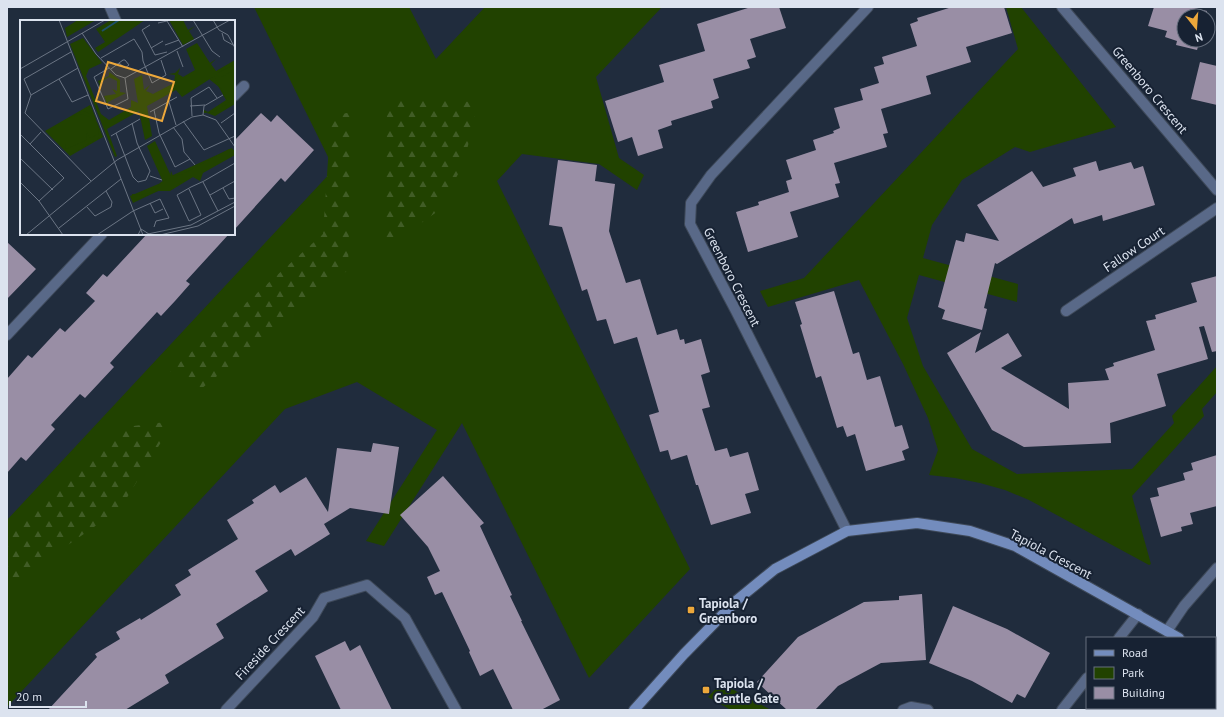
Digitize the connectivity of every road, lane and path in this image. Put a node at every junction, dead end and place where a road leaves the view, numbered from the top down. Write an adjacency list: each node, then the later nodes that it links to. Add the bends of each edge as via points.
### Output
1 (110, 7): 4 (street)
2 (868, 7): 12 (street, Greenboro Crescent, via 711,175 691,203 690,224)
3 (1062, 7): 7 (street, Greenboro Crescent)
4 (116, 20)
5 (244, 86): 6 (street)
6 (235, 95)
7 (1217, 190)
8 (1217, 208): 10 (street, Fallow Court)
9 (101, 235): 11 (street)
10 (1066, 310)
11 (7, 335)
12 (847, 531): 14 (street, Tapiola Crescent, via 917,523 970,531 1015,546); 21 (street, Tapiola Crescent, via 775,568 737,600)
13 (1217, 568): 15 (street)
14 (1138, 614): 15 (street, Tapiola Crescent); 16 (street)
15 (1166, 631): 17 (street, Tapiola Crescent)
16 (1120, 637)
17 (1177, 637)
18 (1086, 679): 24 (street)
19 (226, 710): 20 (street, Fireside Crescent, via 313,617 324,598 368,585 405,618)
20 (456, 710)
21 (634, 710)
22 (903, 710): 23 (street, via 911,707)
23 (928, 710)
24 (1062, 710)

